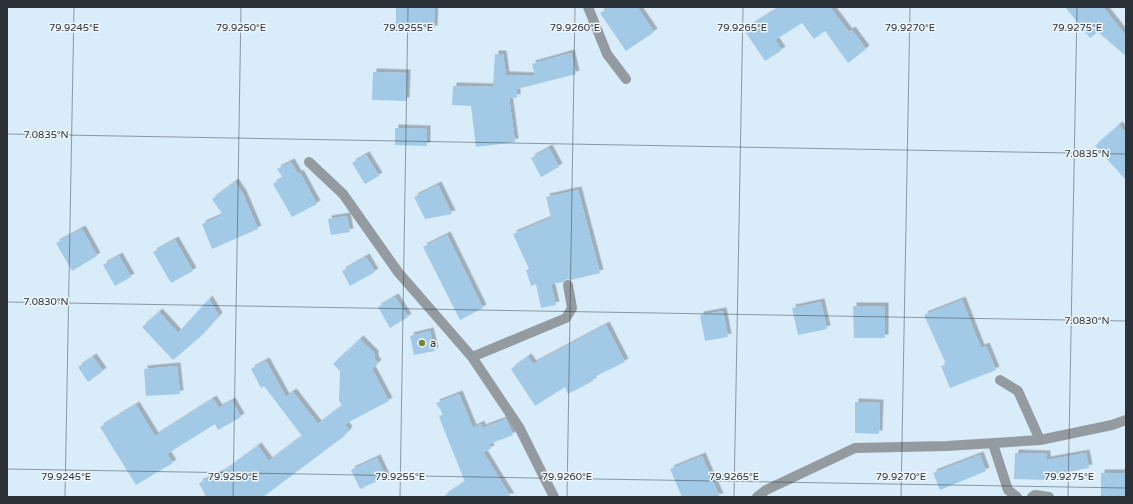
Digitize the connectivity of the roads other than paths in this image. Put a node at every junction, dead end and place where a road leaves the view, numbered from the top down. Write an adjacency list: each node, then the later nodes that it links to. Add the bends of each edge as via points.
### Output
1 (588, 7): 2 (street, via 607,54)
2 (626, 79)
3 (309, 162): 5 (street, via 342,194 398,272)
4 (568, 285): 5 (street, via 572,308 566,318)
5 (472, 357): 10 (street, via 519,427)
6 (1000, 380): 8 (street, via 1018,392)
7 (1126, 420): 8 (street)
8 (1040, 440): 9 (street)
9 (993, 444): 11 (street, via 855,448 766,490); 12 (street, via 1008,490)
10 (554, 497)
11 (757, 497)
12 (1017, 497)
13 (1032, 497): 14 (street)
14 (1050, 497)

